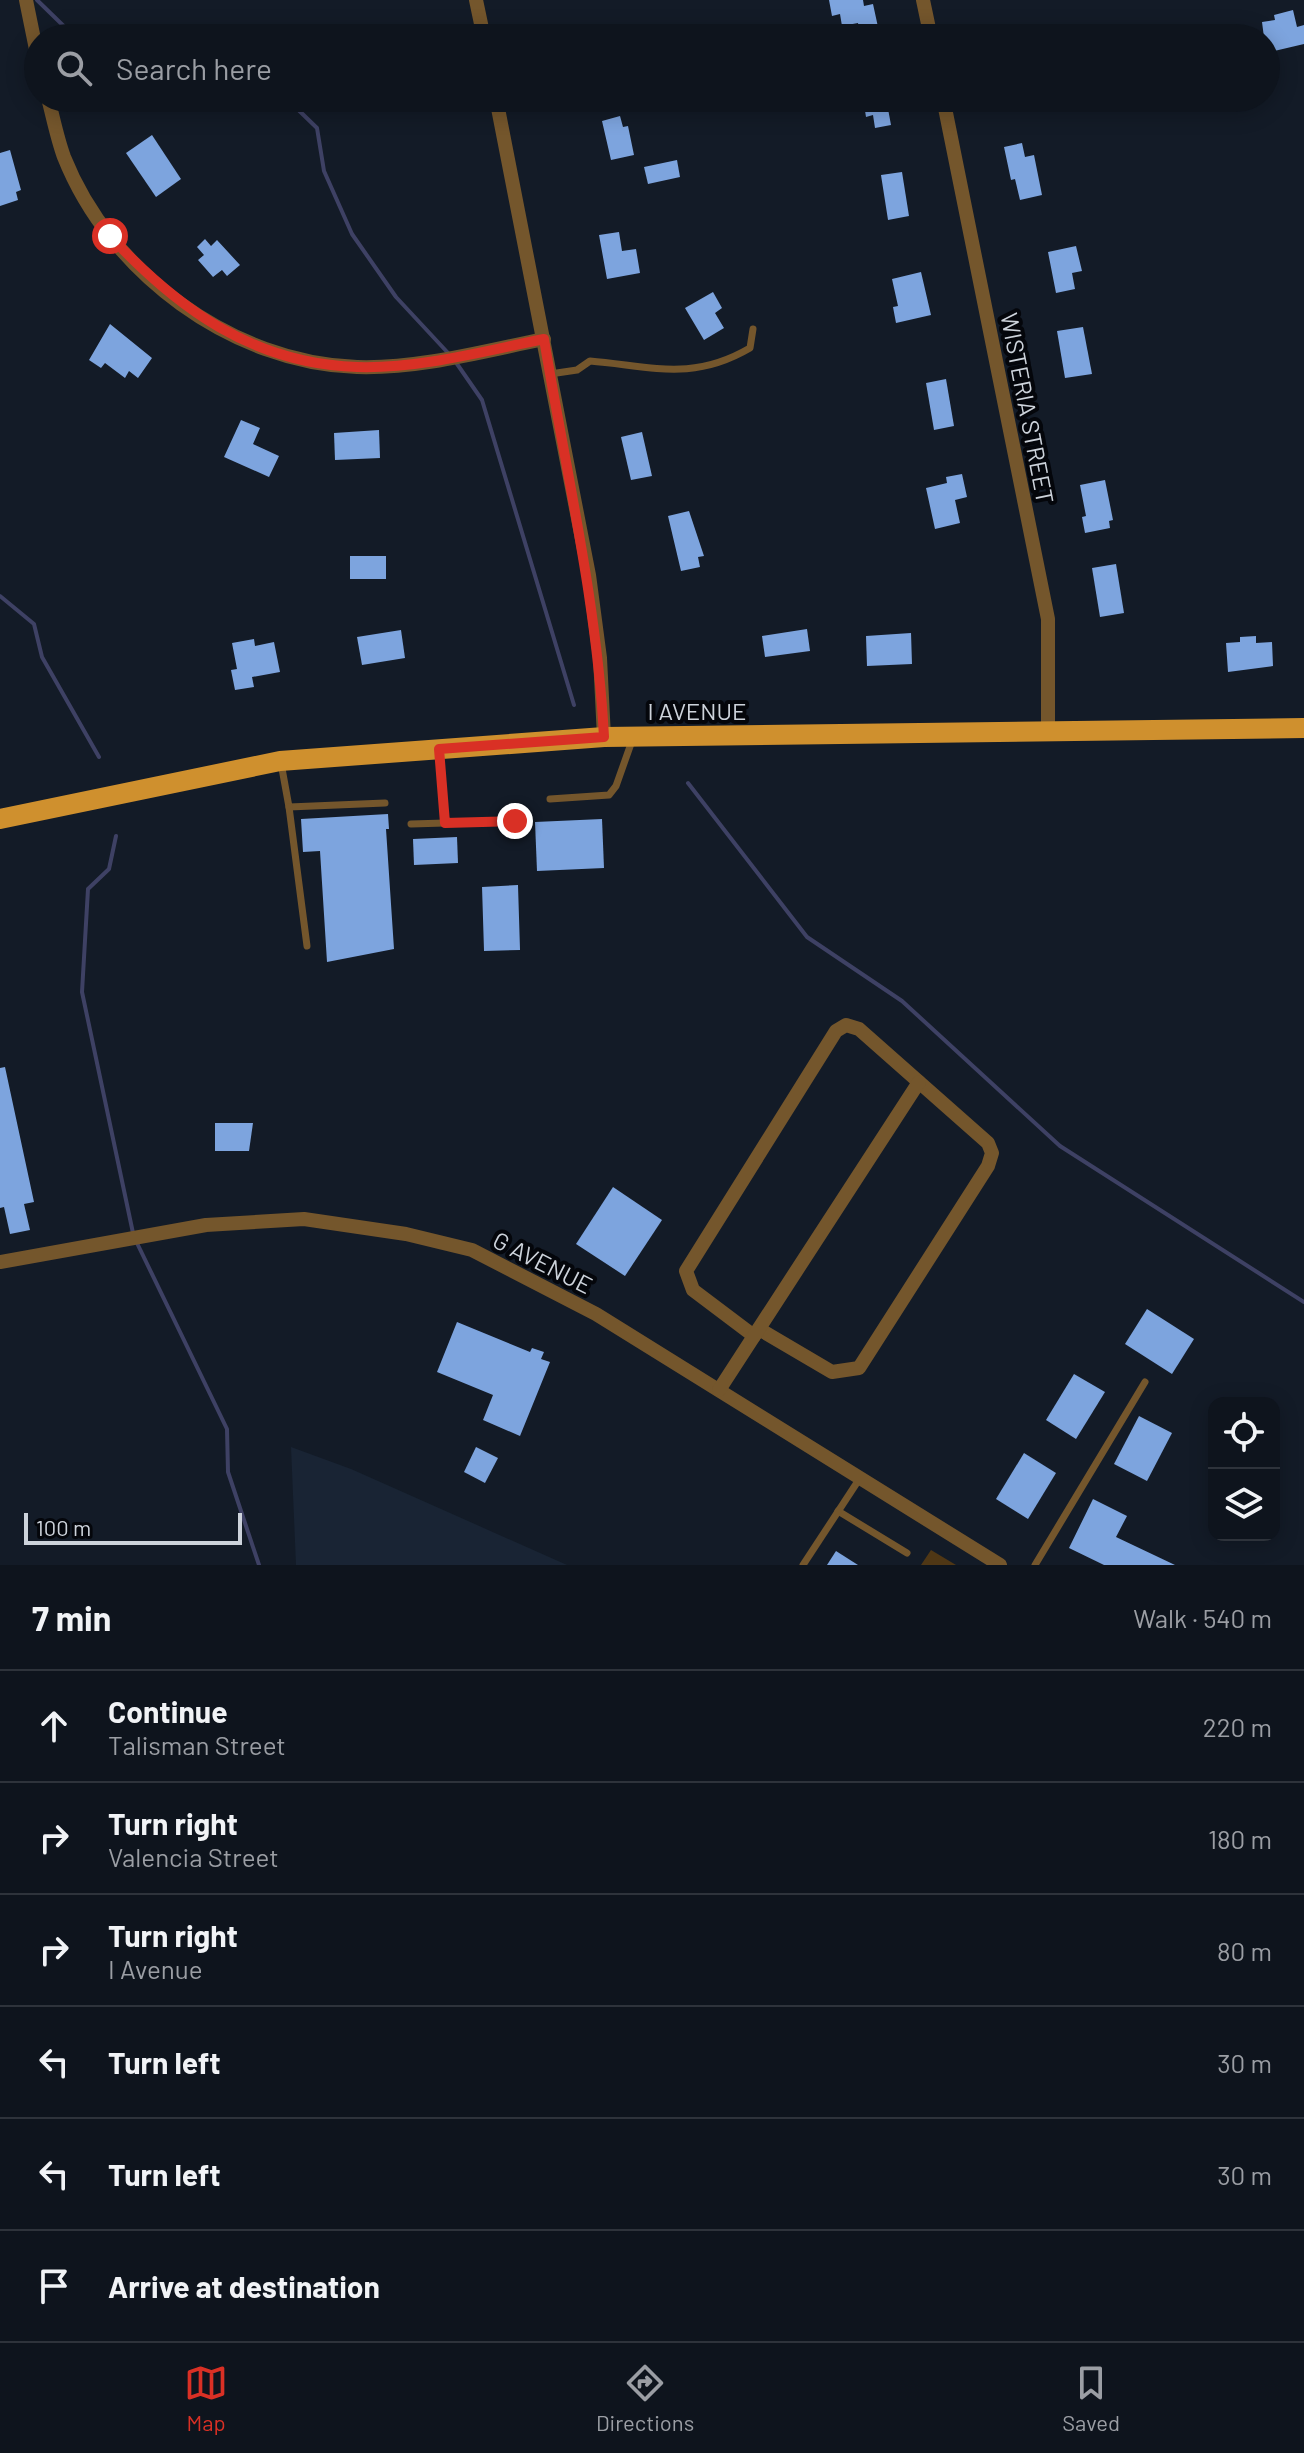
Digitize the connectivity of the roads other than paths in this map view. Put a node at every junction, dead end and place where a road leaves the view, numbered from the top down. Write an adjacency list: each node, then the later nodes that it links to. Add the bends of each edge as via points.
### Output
1 (26, 0): 4 (street)
2 (476, 0): 5 (street)
3 (923, 0): 6 (street)
4 (31, 24)
5 (481, 24)
6 (928, 24)
7 (52, 112): 11 (street, via 65,158 110,236 151,280 220,329 279,353 357,367 466,355)
8 (499, 112): 11 (street)
9 (946, 112): 14 (street, WISTERIA STREET, via 1048,619)
10 (753, 329): 12 (lane, via 750,348 731,359 683,370 590,361 577,370)
11 (544, 339): 12 (street)
12 (550, 374): 16 (street, via 589,575)
13 (1304, 728): 14 (main road, I AVENUE)
14 (1048, 730): 15 (main road, I AVENUE)
15 (634, 736): 16 (main road, I AVENUE); 19 (lane, via 609,795)
16 (604, 737): 17 (main road, I AVENUE)
17 (439, 749): 18 (main road, I AVENUE); 24 (lane)
18 (280, 761): 21 (lane); 22 (main road, I AVENUE)
19 (550, 799)
20 (385, 803): 21 (lane)
21 (289, 807): 26 (lane)
22 (0, 819)
23 (515, 821): 24 (lane)
24 (445, 823): 25 (lane)
25 (411, 824)
26 (307, 946)
27 (919, 1082): 29 (street); 29 (street, via 988,1143 992,1153 859,1368 832,1372); 29 (street, via 859,1029 846,1025 836,1031 686,1271 693,1290)
28 (0, 1262): 31 (street, G AVENUE, via 206,1225 304,1219 406,1234 472,1250 533,1279)
29 (756, 1332): 31 (street)
30 (1145, 1382): 37 (lane)
31 (719, 1390): 32 (street, G AVENUE)
32 (860, 1478): 33 (lane); 36 (street, G AVENUE)
33 (838, 1511): 34 (lane); 35 (lane)
34 (907, 1553)
35 (803, 1565)
36 (1000, 1565)
37 (1035, 1565)

